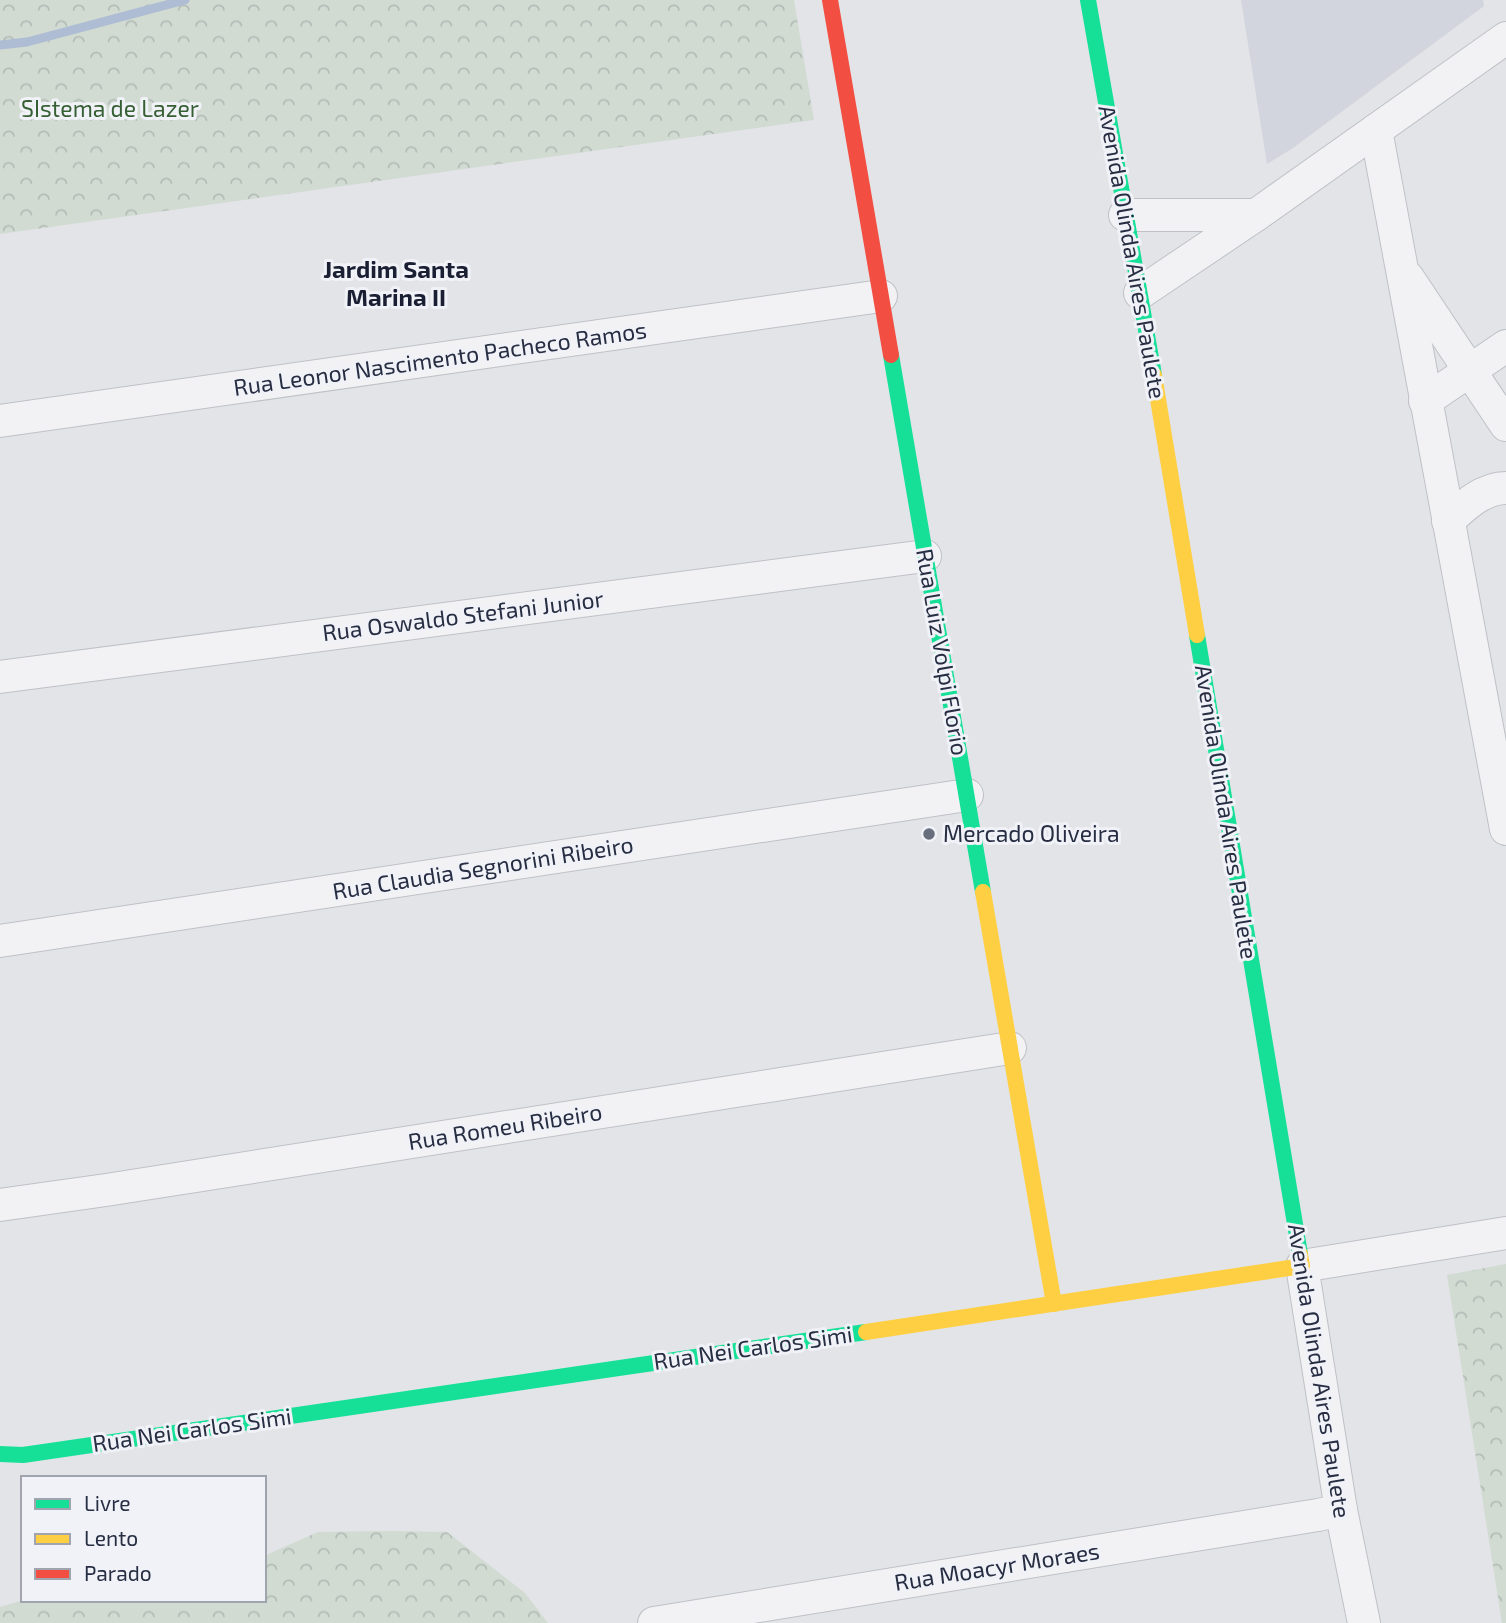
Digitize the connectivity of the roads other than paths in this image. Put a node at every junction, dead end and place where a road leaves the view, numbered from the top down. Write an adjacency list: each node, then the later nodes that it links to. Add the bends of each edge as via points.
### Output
1 (830, 0): 9 (street, Rua Luiz Volpi Florio)
2 (1088, 0): 5 (street, Avenida Olinda Aires Paulete)
3 (1506, 38): 4 (street)
4 (1376, 130): 6 (street); 7 (street)
5 (1125, 215): 6 (street); 8 (street, Avenida Olinda Aires Paulete)
6 (1256, 215): 8 (street)
7 (1401, 268): 11 (street); 12 (street)
8 (1140, 293): 25 (street, Avenida Olinda Aires Paulete)
9 (881, 296): 13 (street, Rua Leonor Nascimento Pacheco Ramos); 17 (street, Rua Luiz Volpi Florio)
10 (1506, 346): 11 (street)
11 (1470, 370): 12 (street); 14 (street)
12 (1425, 401): 16 (street)
13 (0, 421)
14 (1506, 425)
15 (1506, 488): 16 (street, via 1472,499)
16 (1448, 521): 20 (street)
17 (925, 555): 18 (street, Rua Oswaldo Stefani Junior); 19 (street, Rua Luiz Volpi Florio)
18 (0, 677)
19 (967, 795): 21 (street, Rua Claudia Segnorini Ribeiro); 22 (street, Rua Luiz Volpi Florio)
20 (1506, 829)
21 (0, 941)
22 (1010, 1048): 23 (street, Rua Romeu Ribeiro); 26 (street, Rua Luiz Volpi Florio)
23 (0, 1205)
24 (1506, 1233): 25 (street, Rua Nei Carlos Simi)
25 (1302, 1266): 26 (street, Rua Nei Carlos Simi); 28 (street, Avenida Olinda Aires Paulete)
26 (1054, 1304): 27 (street, Rua Nei Carlos Simi, via 23,1455)
27 (0, 1454)
28 (1341, 1510): 29 (street, Rua Moacyr Moraes); 30 (street, Avenida Olinda Aires Paulete)
29 (654, 1623)
30 (1364, 1623)

